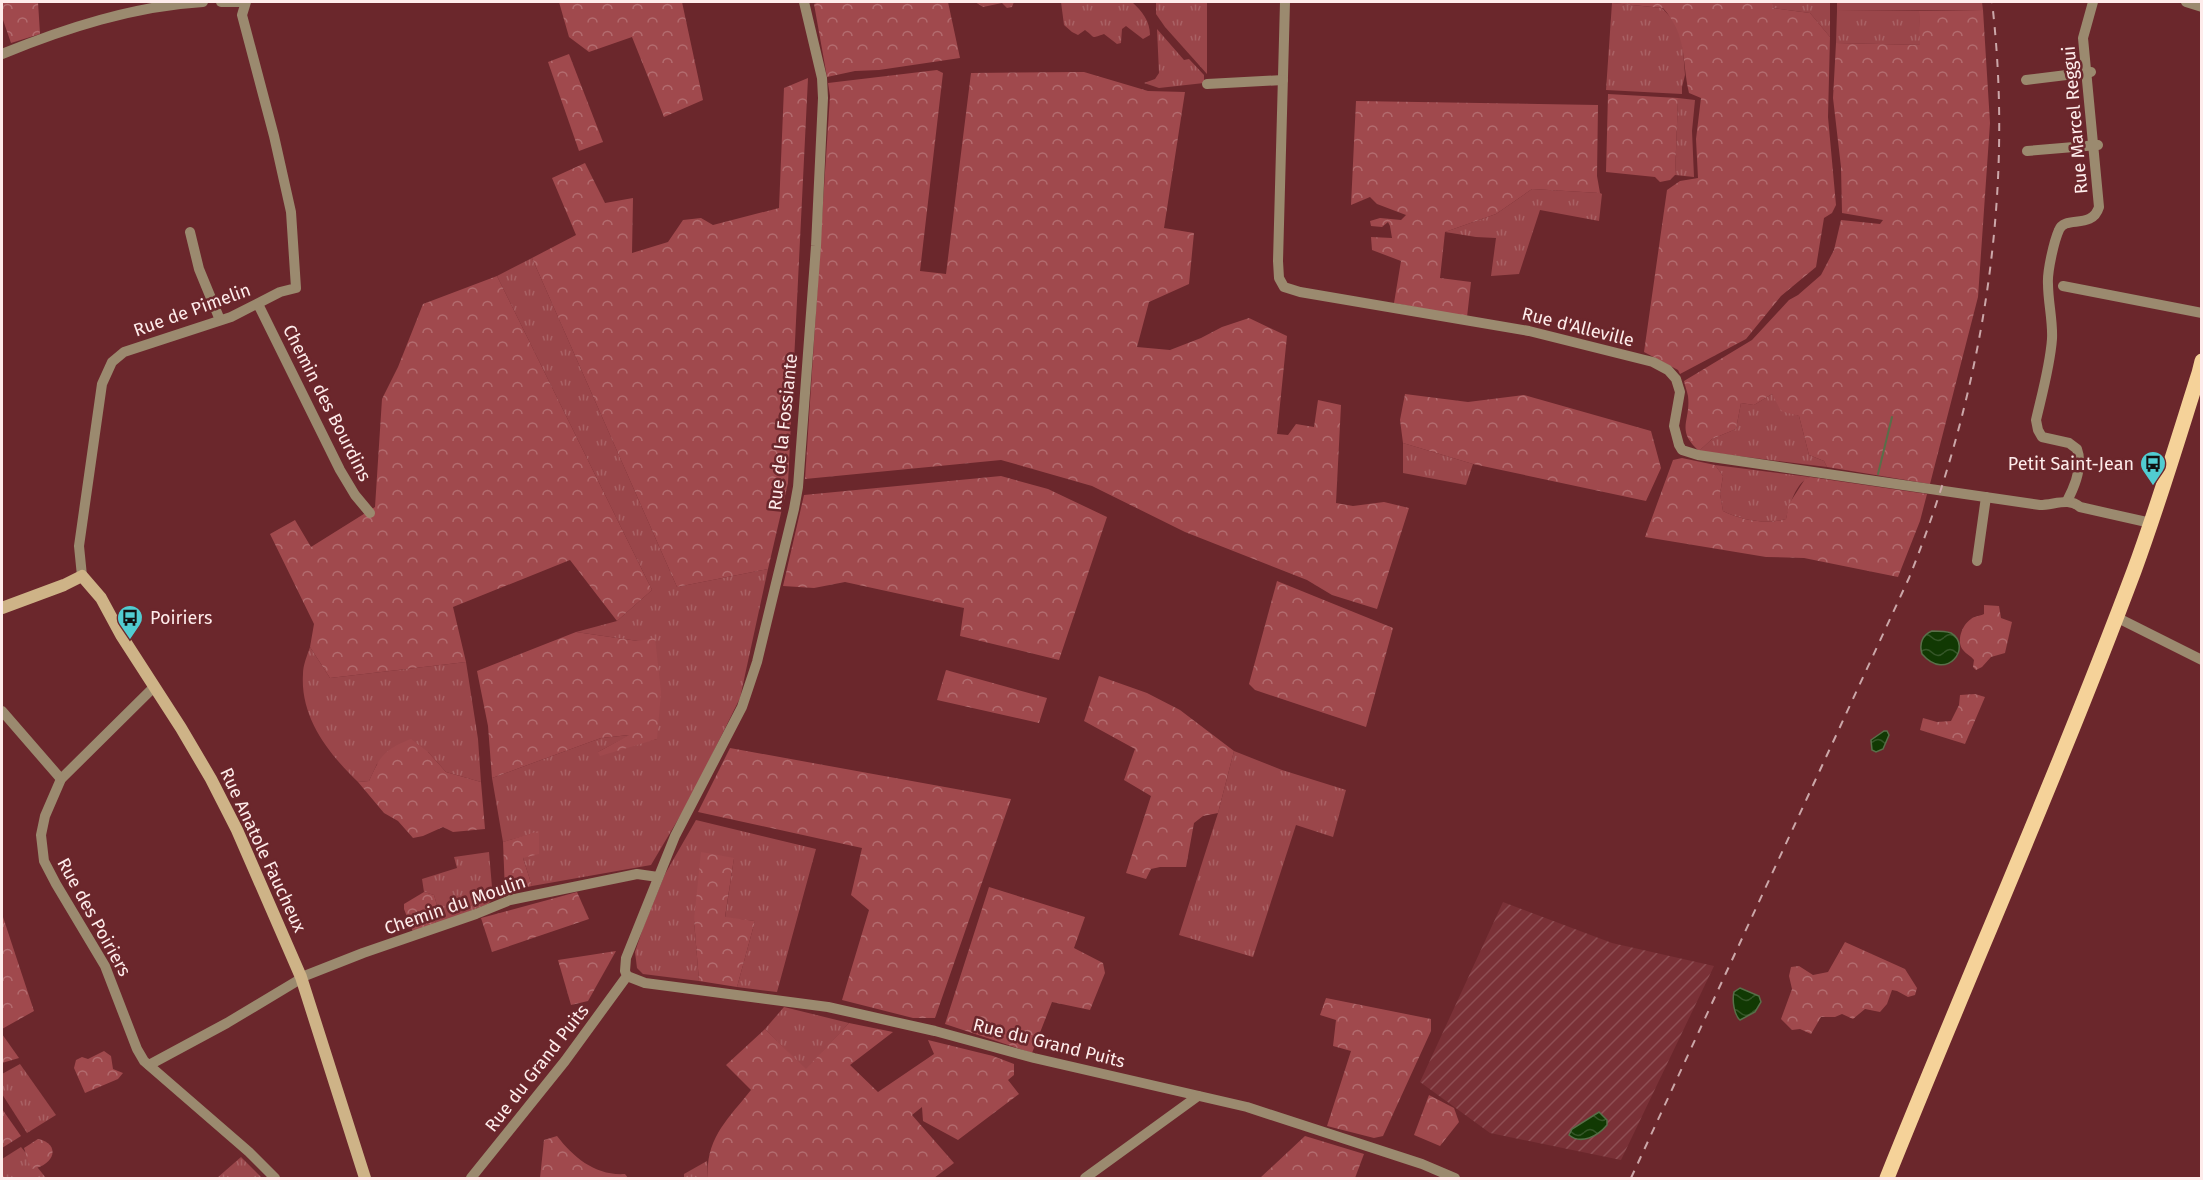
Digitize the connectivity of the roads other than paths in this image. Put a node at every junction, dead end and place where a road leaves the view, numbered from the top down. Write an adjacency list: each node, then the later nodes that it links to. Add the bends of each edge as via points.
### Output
1 (203, 2): 11 (street, via 104,19)
2 (221, 2): 3 (street)
3 (235, 2): 4 (street); 10 (street, Rue de Pimelin)
4 (244, 2): 10 (street)
5 (804, 2): 36 (street, Rue de la Fossiante, via 823,98 796,498 757,662 742,707)
6 (1285, 2): 13 (street, Rue d'Alleville)
7 (2093, 2): 12 (street, Rue Marcel Reggui, via 2083,38)
8 (2186, 2): 9 (street)
9 (2202, 7)
10 (242, 15): 20 (street, Rue de Pimelin, via 284,175 295,254 296,288)
11 (2, 54)
12 (2089, 73): 14 (street); 16 (street, Rue Marcel Reggui)
13 (1283, 80): 15 (street); 24 (street, Rue d'Alleville, via 1278,261 1284,287 1529,331 1653,362 1676,379 1680,392 1674,426 1679,445 1682,450 1698,455)
14 (2026, 80)
15 (1207, 84)
16 (2096, 146): 17 (street); 25 (street, Rue Marcel Reggui, via 2100,200 2097,214 2061,226 2049,271 2051,342 2036,420 2042,436 2077,449 2079,464)
17 (2027, 151)
18 (190, 232): 22 (street, via 199,269)
19 (2063, 286): 21 (street)
20 (258, 304): 22 (street, Rue de Pimelin); 26 (street, Chemin des Bourdins, via 340,470)
21 (2202, 313)
22 (220, 320): 29 (street, Rue de Pimelin, via 124,352 106,370 79,546)
23 (2202, 361): 27 (main road)
24 (1986, 497): 25 (street, Rue d'Alleville, via 2040,505); 28 (street)
25 (2071, 502): 27 (street, Rue d'Alleville, via 2082,501)
26 (370, 513)
27 (2152, 520): 31 (main road)
28 (1977, 561)
29 (82, 576): 30 (main road); 33 (main road, Rue Anatole Faucheux, via 101,598)
30 (2, 608)
31 (2116, 617): 32 (street); 46 (main road)
32 (2202, 660)
33 (154, 687): 35 (street, Rue des Poiriers); 38 (main road, Rue Anatole Faucheux, via 227,810)
34 (2, 711): 35 (street)
35 (62, 779): 39 (street, Rue des Poiriers, via 45,816 41,835 44,861 105,966 137,1049)
36 (658, 877): 37 (street, Rue du Grand Puits, via 626,958); 38 (street, Chemin du Moulin, via 637,874 510,900)
37 (627, 976): 40 (street, Rue du Grand Puits, via 645,983 778,999 879,1017); 43 (street, Rue du Grand Puits)
38 (301, 977): 39 (street, Chemin du Moulin); 42 (main road, Rue Anatole Faucheux)
39 (148, 1065): 41 (street, Rue des Poiriers, via 249,1152)
40 (1198, 1096): 44 (street); 45 (street, Rue du Grand Puits, via 1247,1107 1391,1153)
41 (274, 1179)
42 (365, 1179)
43 (471, 1179)
44 (1085, 1179)
45 (1455, 1179)
46 (1887, 1179)

